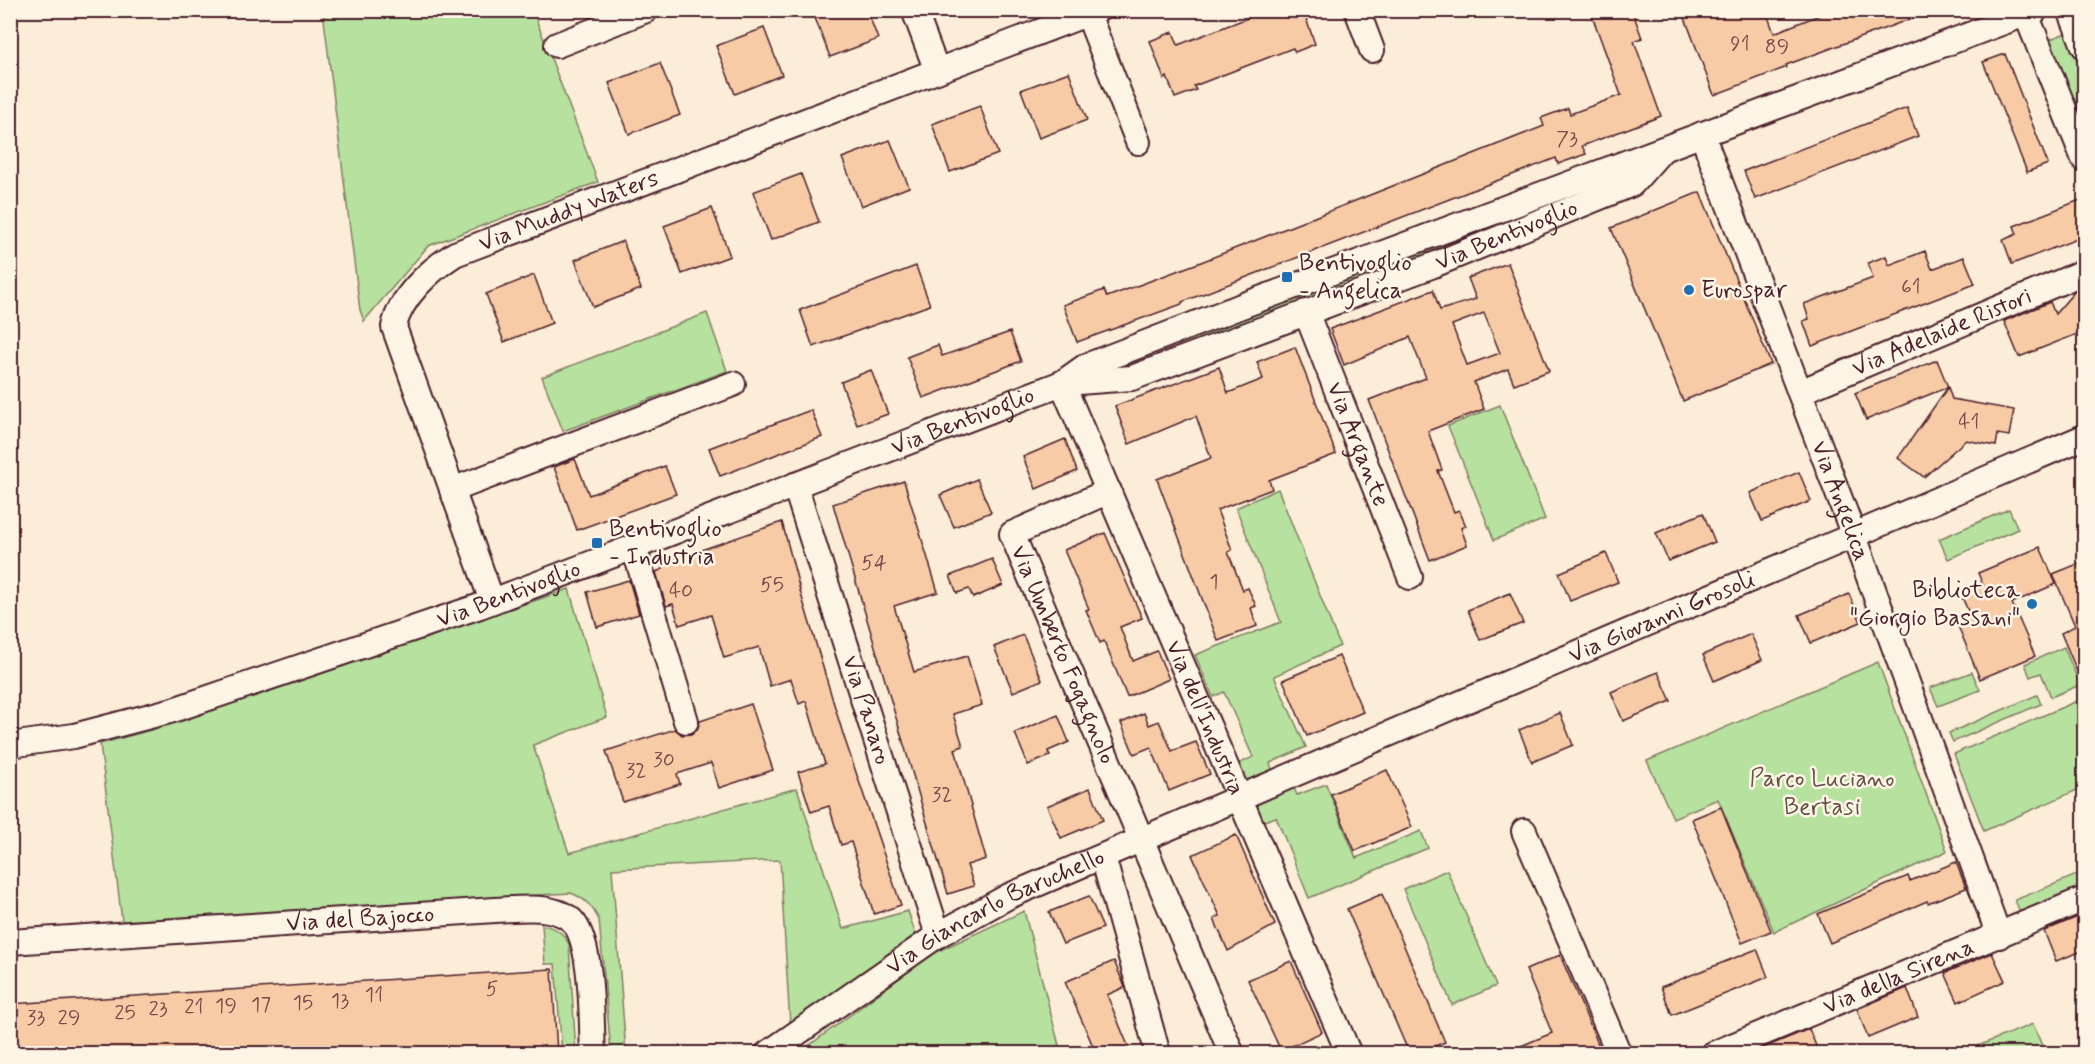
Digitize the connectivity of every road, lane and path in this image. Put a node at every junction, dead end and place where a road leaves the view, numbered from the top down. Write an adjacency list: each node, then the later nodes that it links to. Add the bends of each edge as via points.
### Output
1 (646, 10): 7 (street)
2 (914, 10): 10 (street)
3 (1357, 10): 9 (street)
4 (2070, 10): 8 (street)
5 (1092, 12): 10 (street, Via Muddy Waters); 12 (street, Via Muddy Waters)
6 (2031, 12): 11 (street, Via Bentivoglio); 14 (street)
7 (557, 45)
8 (2085, 46)
9 (1372, 50)
10 (937, 71): 25 (street, Via Muddy Waters, via 455,254 440,265 405,301 394,327)
11 (1702, 134): 13 (street, Via Bentivoglio); 22 (street, Via Angelica)
12 (1138, 142)
13 (1664, 148): 15 (street, Via Bentivoglio); 17 (street, Via Bentivoglio, via 1632,184)
14 (2085, 159)
15 (1534, 196): 16 (street, Via Bentivoglio); 17 (street)
16 (1500, 209): 17 (street); 20 (street, Via Bentivoglio, via 1086,366)
17 (1529, 227): 19 (street, Via Bentivoglio)
18 (2085, 272): 22 (street, Via Adelaide Ristori)
19 (1306, 312): 20 (street, Via Bentivoglio, via 1132,378); 29 (street, Via Argante)
20 (1062, 383): 24 (street, Via Bentivoglio); 26 (street, Via dell'Industria)
21 (733, 384): 25 (street)
22 (1800, 392): 27 (street, Via Angelica)
23 (2085, 437): 27 (street, Via Giovanni Grosoli)
24 (795, 485): 28 (street, Via Bentivoglio); 38 (street, Via Panaro)
25 (452, 490): 30 (street, Via Muddy Waters)
26 (1109, 491): 33 (street, Via dell'Industria); 35 (street, Via Umberto Fogagnolo, via 1012,534)
27 (1854, 536): 33 (street, Via Giovanni Grosoli); 39 (street, Via Angelica)
28 (634, 547): 30 (street, Via Bentivoglio); 31 (street)
29 (1410, 577)
30 (492, 601): 32 (street, Via Bentivoglio, via 173,710 74,736)
31 (686, 721)
32 (10, 745)
33 (1240, 799): 35 (street, Via Giancarlo Baruchello); 45 (street, Via dell'Industria)
34 (1524, 831): 46 (street)
35 (1141, 840): 36 (street, Via Giancarlo Baruchello); 44 (street)
36 (1103, 856): 38 (street, Via Giancarlo Baruchello, via 1009,896); 43 (street)
37 (2085, 899): 39 (street, Via della Sirena)
38 (938, 935): 42 (street, Via Giancarlo Baruchello)
39 (1998, 936): 47 (street, Via della Sirena)
40 (10, 942): 41 (street, Via del Bajocco, via 495,910 552,911 569,918 583,941)
41 (593, 1053)
42 (767, 1053)
43 (1158, 1053)
44 (1232, 1053)
45 (1349, 1053)
46 (1619, 1053)
47 (1713, 1053)

